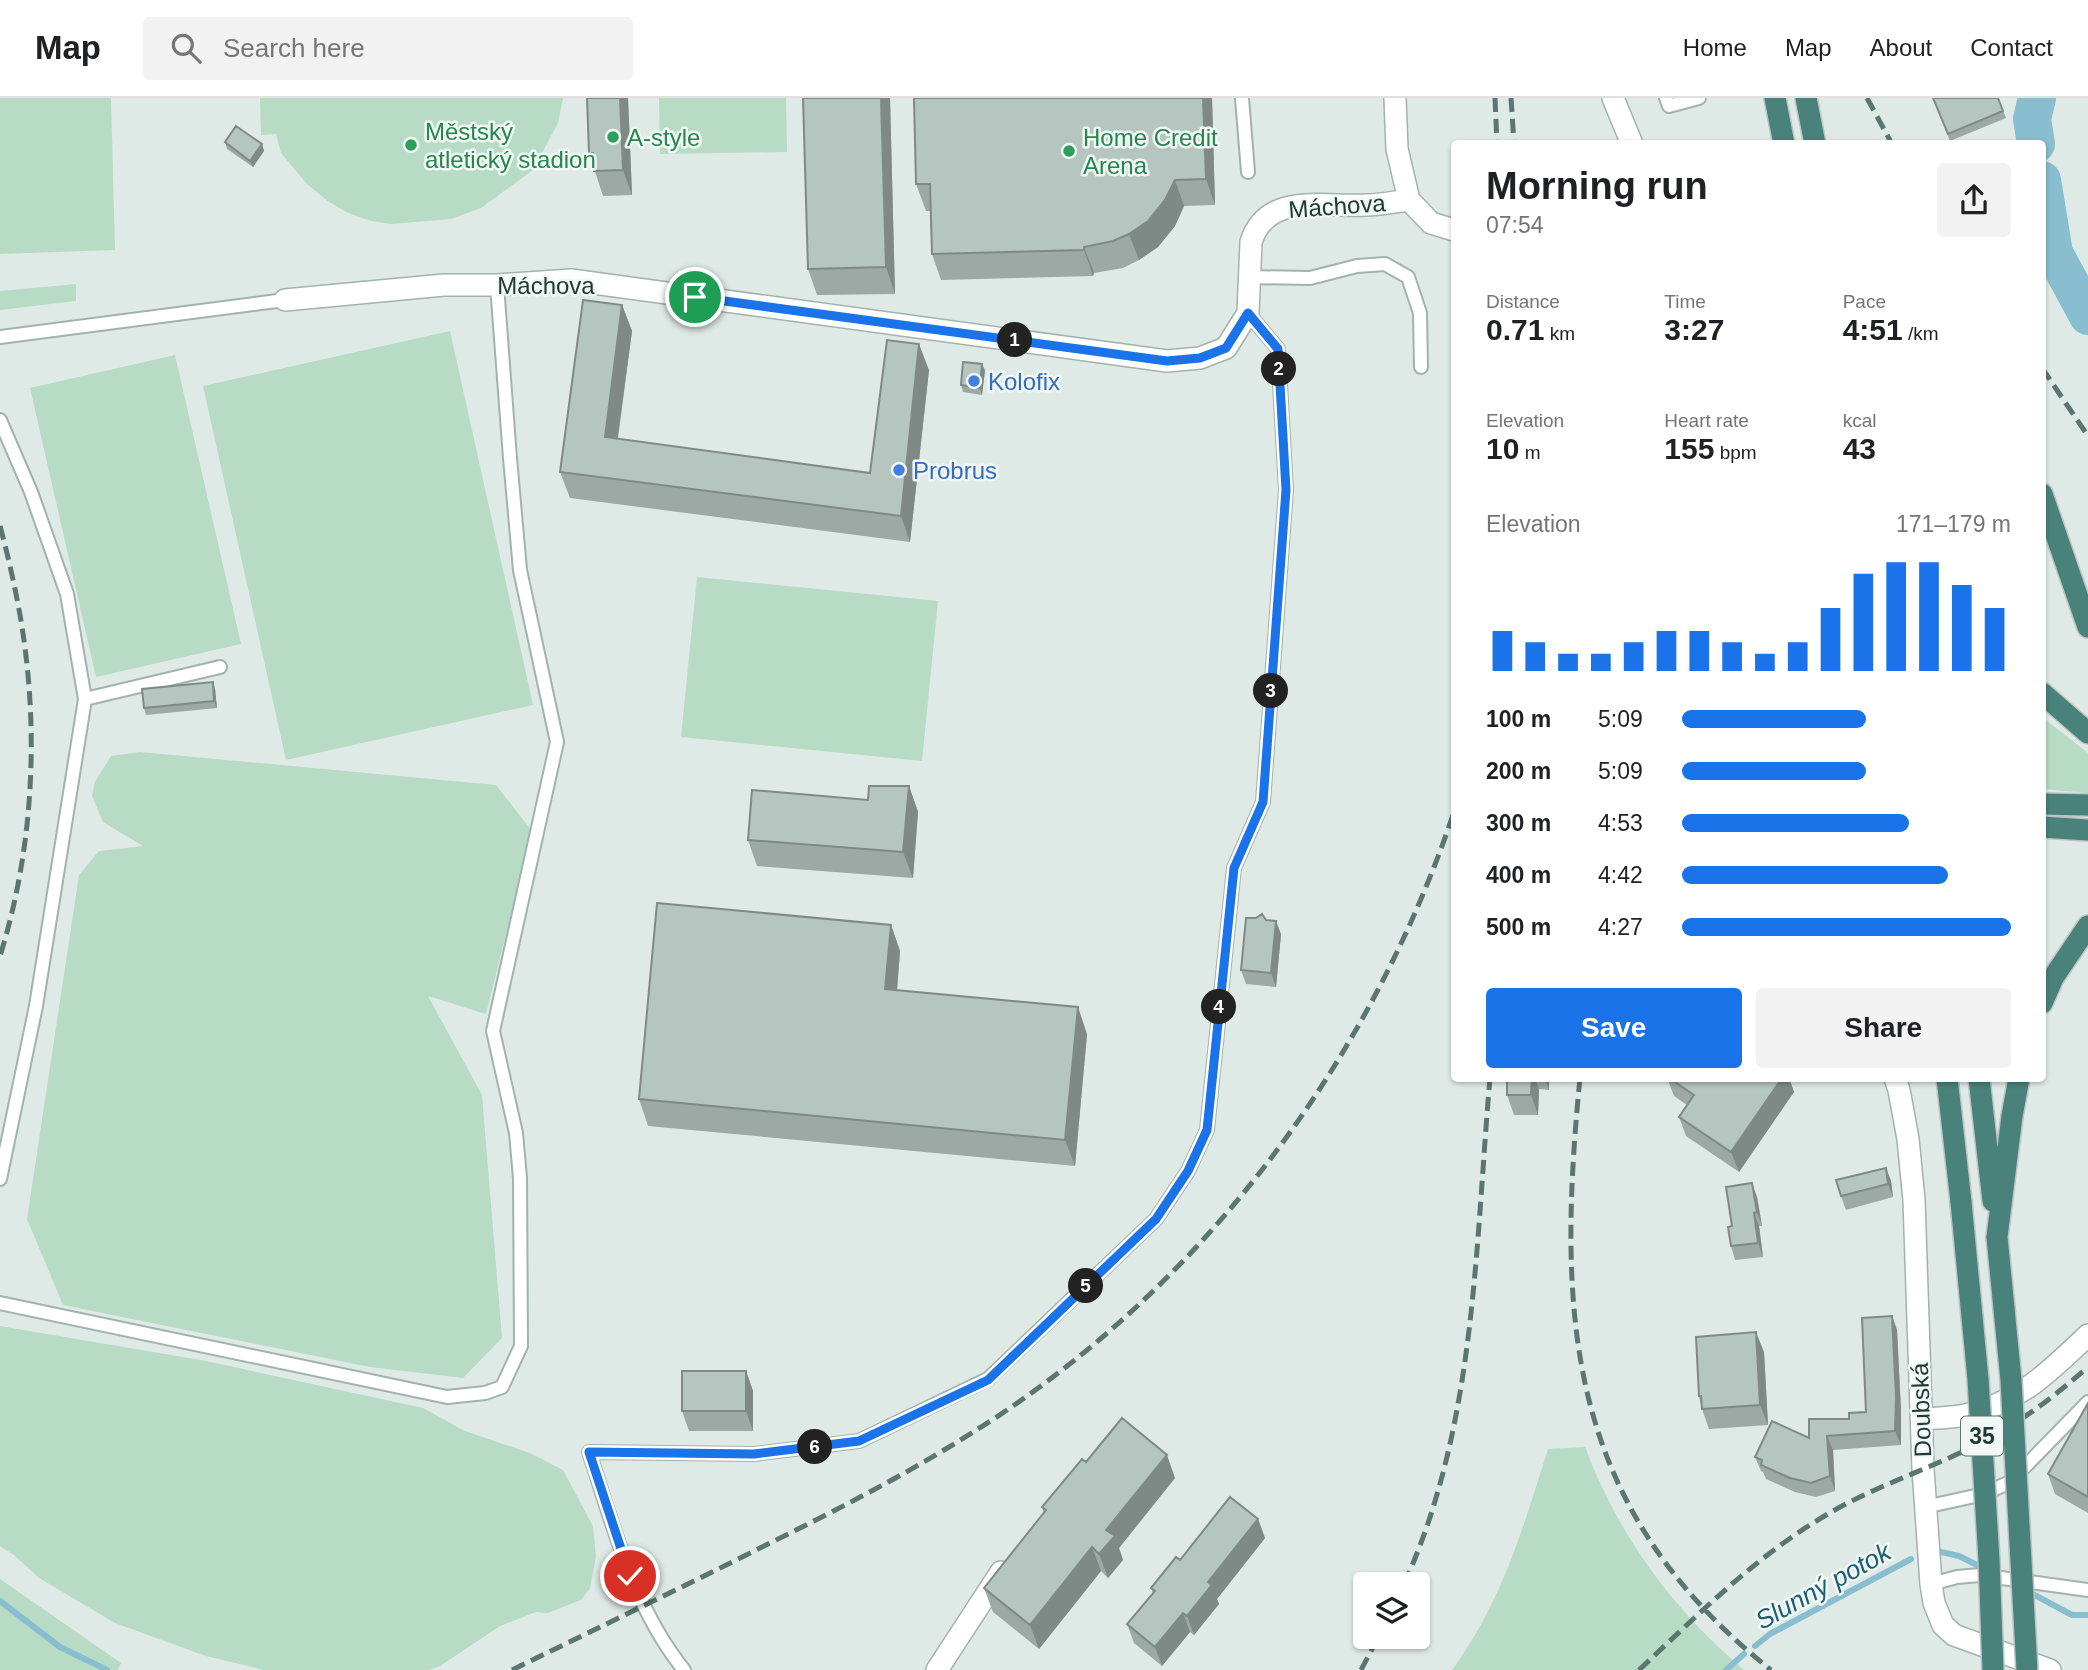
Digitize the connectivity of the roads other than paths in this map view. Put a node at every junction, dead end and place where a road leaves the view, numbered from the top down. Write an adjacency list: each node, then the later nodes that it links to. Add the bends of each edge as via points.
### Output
1 (1242, 98): 12 (lane)
2 (1395, 98): 13 (street, via 1396,149)
3 (1613, 98): 8 (street)
4 (1667, 98): 5 (lane, via 1669,106)
5 (1699, 98)
6 (1806, 98): 11 (highway)
7 (1777, 106): 9 (highway); 10 (highway)
8 (1630, 140)
9 (1777, 140)
10 (1783, 140)
11 (1814, 140)
12 (1248, 172)
13 (1409, 200): 14 (street, via 1431,223); 15 (street, Máchova, via 1280,208 1255,232)
14 (1451, 229)
15 (1250, 277): 18 (street, Máchova); 20 (lane, via 1310,278 1385,264 1408,277 1420,313)
16 (497, 285): 17 (street, Máchova, via 444,285); 18 (street, Máchova, via 571,280 1167,361 1200,358 1226,348); 40 (lane, via 520,570 557,742 493,1031 516,1133 520,1178 521,1346 515,1362 502,1387 485,1394 447,1397)
17 (285, 300): 19 (lane)
18 (1248, 313): 48 (lane, via 1278,349 1286,490 1263,802 1234,868 1207,1130 1188,1171 1156,1219 988,1380 859,1441 754,1454 589,1452 630,1576)
19 (0, 337)
20 (1420, 367)
21 (0, 420): 26 (lane, via 67,594)
22 (2046, 506): 23 (highway)
23 (2088, 627)
24 (220, 667): 26 (lane)
25 (2046, 696): 27 (highway)
26 (85, 699): 38 (lane, via 36,1006)
27 (2088, 733)
28 (2046, 804): 29 (highway)
29 (2088, 805)
30 (2046, 827): 31 (highway)
31 (2088, 830)
32 (2088, 926): 33 (highway)
33 (2046, 994)
34 (1896, 1082): 43 (street, Doubská, via 1914,1200)
35 (1947, 1082): 50 (highway, 35, bridge, via 1978,1379)
36 (1980, 1082): 39 (highway, 35)
37 (2018, 1082): 39 (highway, 35)
38 (0, 1179)
39 (1998, 1198): 51 (highway, 35, bridge)
40 (0, 1303)
41 (2088, 1335): 43 (street, via 2020,1394 1964,1415)
42 (2088, 1402): 44 (lane, via 2010,1482 1984,1494)
43 (1922, 1419): 44 (street, Doubská)
44 (1925, 1507): 46 (street, Doubská)
45 (1008, 1561): 49 (street)
46 (1931, 1584): 47 (lane, bridge, via 1980,1575); 52 (street, Doubská, via 1943,1625 1954,1635)
47 (2088, 1590)
48 (684, 1670)
49 (937, 1670)
50 (1993, 1670)
51 (2026, 1670)
52 (2050, 1670)

